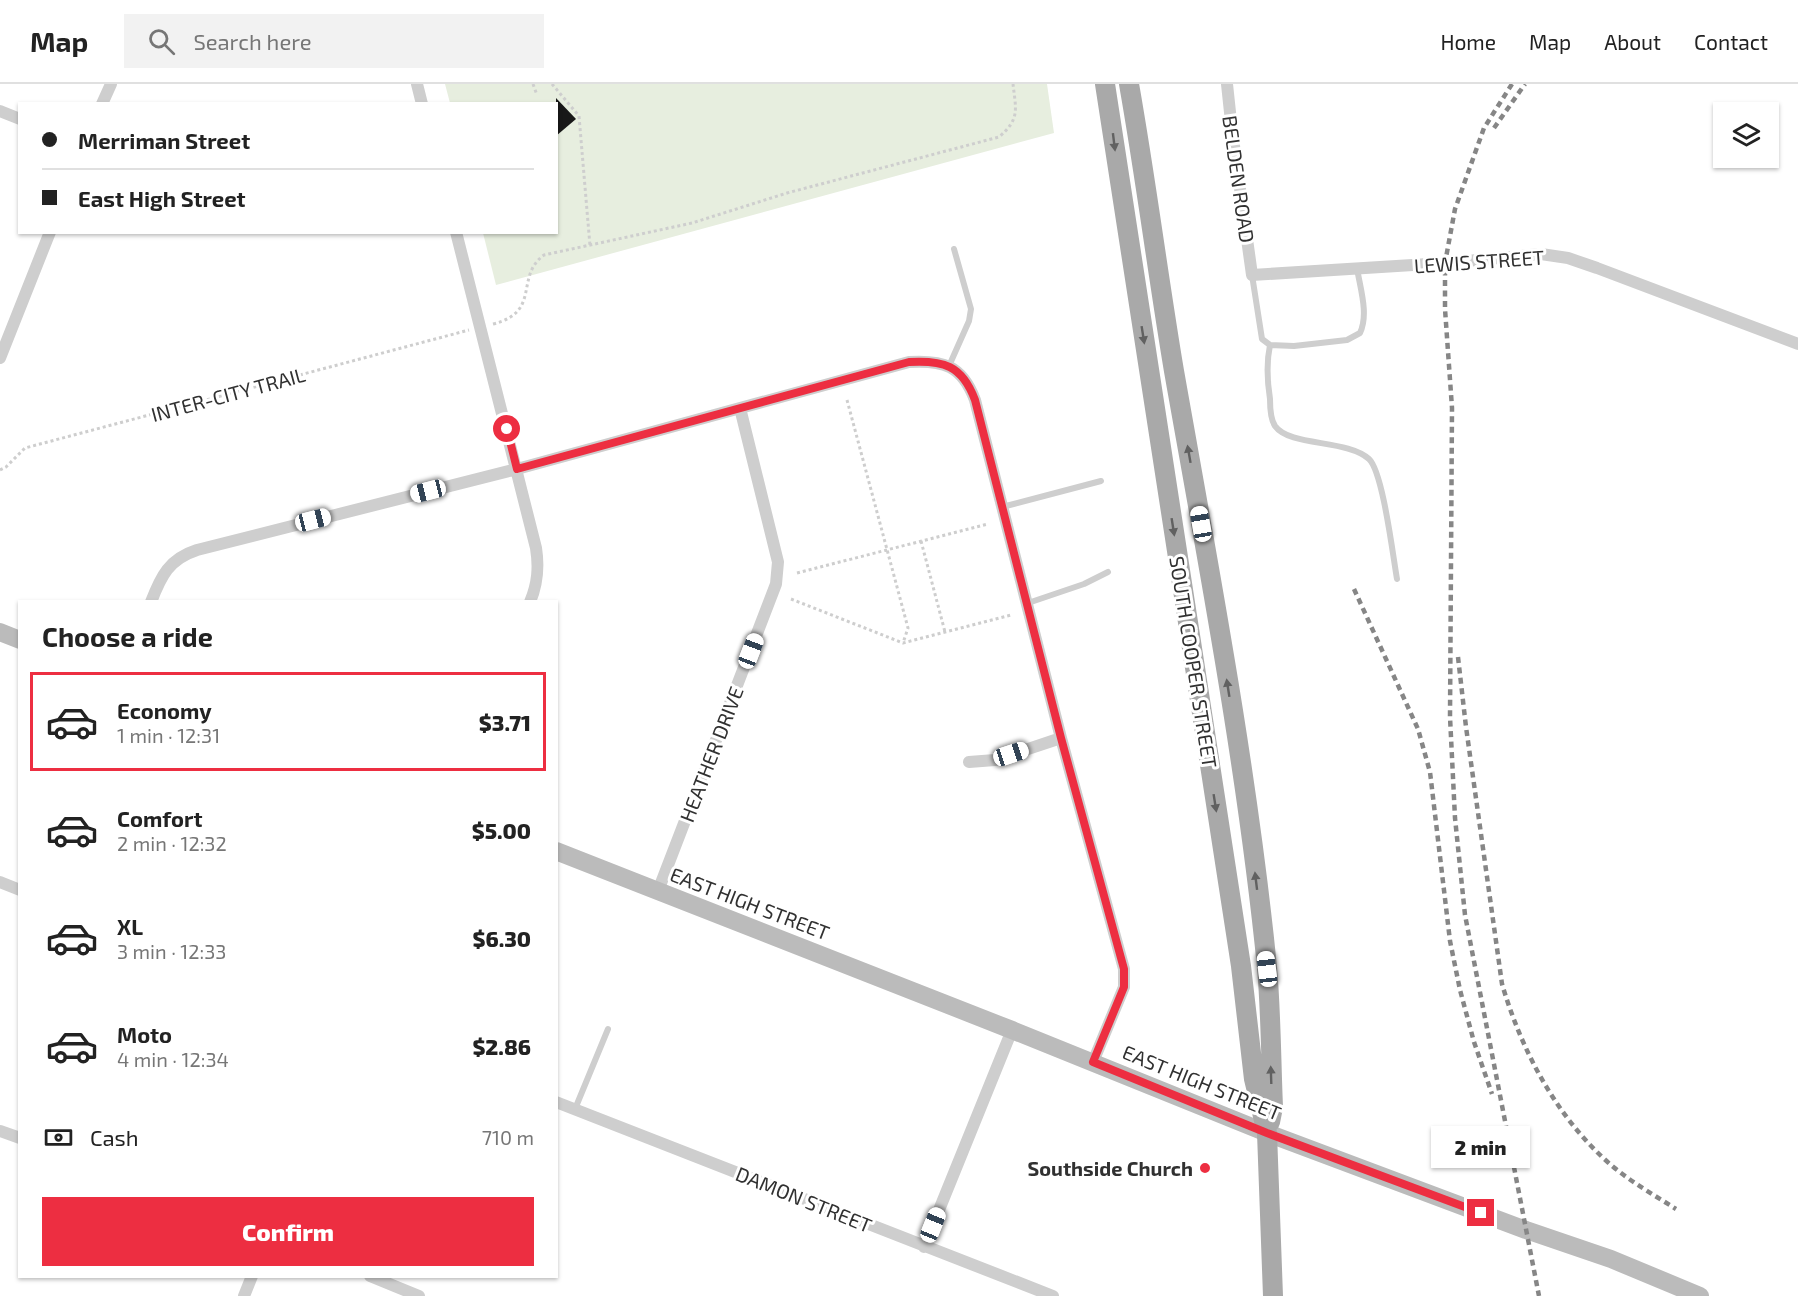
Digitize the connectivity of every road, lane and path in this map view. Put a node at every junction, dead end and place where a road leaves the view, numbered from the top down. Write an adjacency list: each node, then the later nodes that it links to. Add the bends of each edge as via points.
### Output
1 (111, 84): 10 (street)
2 (417, 84): 11 (street)
3 (533, 84): 9 (path)
4 (552, 84): 16 (path, via 579,116)
5 (1013, 84): 16 (path, via 1016,109 1012,125 999,137 787,193 692,223)
6 (1105, 84): 59 (main road, SOUTH COOPER STREET, one-way to 59, via 1241,966 1254,1079)
7 (1129, 84): 59 (main road, SOUTH COOPER STREET, one-way to 7, via 1273,1107 1267,969 1245,791)
8 (1227, 84): 19 (street, BELDEN ROAD)
9 (537, 95)
10 (103, 102)
11 (422, 102)
12 (0, 111): 13 (street)
13 (18, 118)
14 (49, 234): 24 (street)
15 (457, 234): 28 (street)
16 (590, 246): 20 (path, via 544,255 534,262 521,309)
17 (954, 249): 25 (lane, via 970,309)
18 (1357, 267): 19 (street, LEWIS STREET); 22 (street, LEWIS STREET, via 1541,254 1568,258); 23 (lane, via 1364,312 1360,333 1347,340)
19 (1252, 275): 23 (lane, via 1260,332)
20 (501, 322)
21 (463, 332): 29 (path, INTER-CITY TRAIL, via 25,448)
22 (1798, 344)
23 (1270, 345): 37 (lane, via 1266,370 1275,426 1285,434 1352,450 1370,460 1381,490)
24 (0, 358)
25 (953, 369): 27 (street, via 932,360 909,362); 31 (street, via 971,388)
26 (847, 400): 34 (path)
27 (740, 408): 28 (street); 52 (street, HEATHER DRIVE, via 778,562 776,585)
28 (517, 469): 39 (street, via 187,553 174,560 164,573); 40 (street, via 539,569)
29 (0, 470)
30 (1101, 481): 31 (lane)
31 (1001, 507): 41 (street)
32 (988, 524): 33 (path)
33 (921, 541): 34 (path); 44 (path)
34 (887, 549): 36 (path); 46 (path, via 908,628)
35 (1108, 572): 41 (lane)
36 (797, 573)
37 (1397, 579)
38 (790, 598): 46 (path)
39 (152, 600)
40 (531, 600)
41 (1028, 603): 47 (street)
42 (1011, 615): 44 (path)
43 (0, 632): 45 (street)
44 (945, 632): 46 (path)
45 (18, 639)
46 (903, 643)
47 (1061, 738): 48 (street, via 995,760); 55 (street, via 1124,969 1124,987)
48 (969, 762)
49 (558, 852): 52 (street, EAST HIGH STREET)
50 (0, 882): 51 (street)
51 (18, 889)
52 (658, 891): 54 (street, EAST HIGH STREET)
53 (608, 1029): 57 (lane)
54 (1012, 1030): 55 (street, EAST HIGH STREET); 61 (street)
55 (1093, 1062): 59 (street, EAST HIGH STREET)
56 (558, 1103): 57 (street, DAMON STREET)
57 (575, 1109): 61 (street, DAMON STREET)
58 (0, 1131): 60 (street)
59 (1267, 1133): 67 (main road, SOUTH COOPER STREET); 68 (street, EAST HIGH STREET, via 1611,1259)
60 (18, 1137)
61 (924, 1247): 66 (street, DAMON STREET)
62 (251, 1278): 64 (street)
63 (375, 1278): 65 (street)
64 (244, 1296)
65 (419, 1296)
66 (1053, 1296)
67 (1273, 1296)
68 (1700, 1296)

